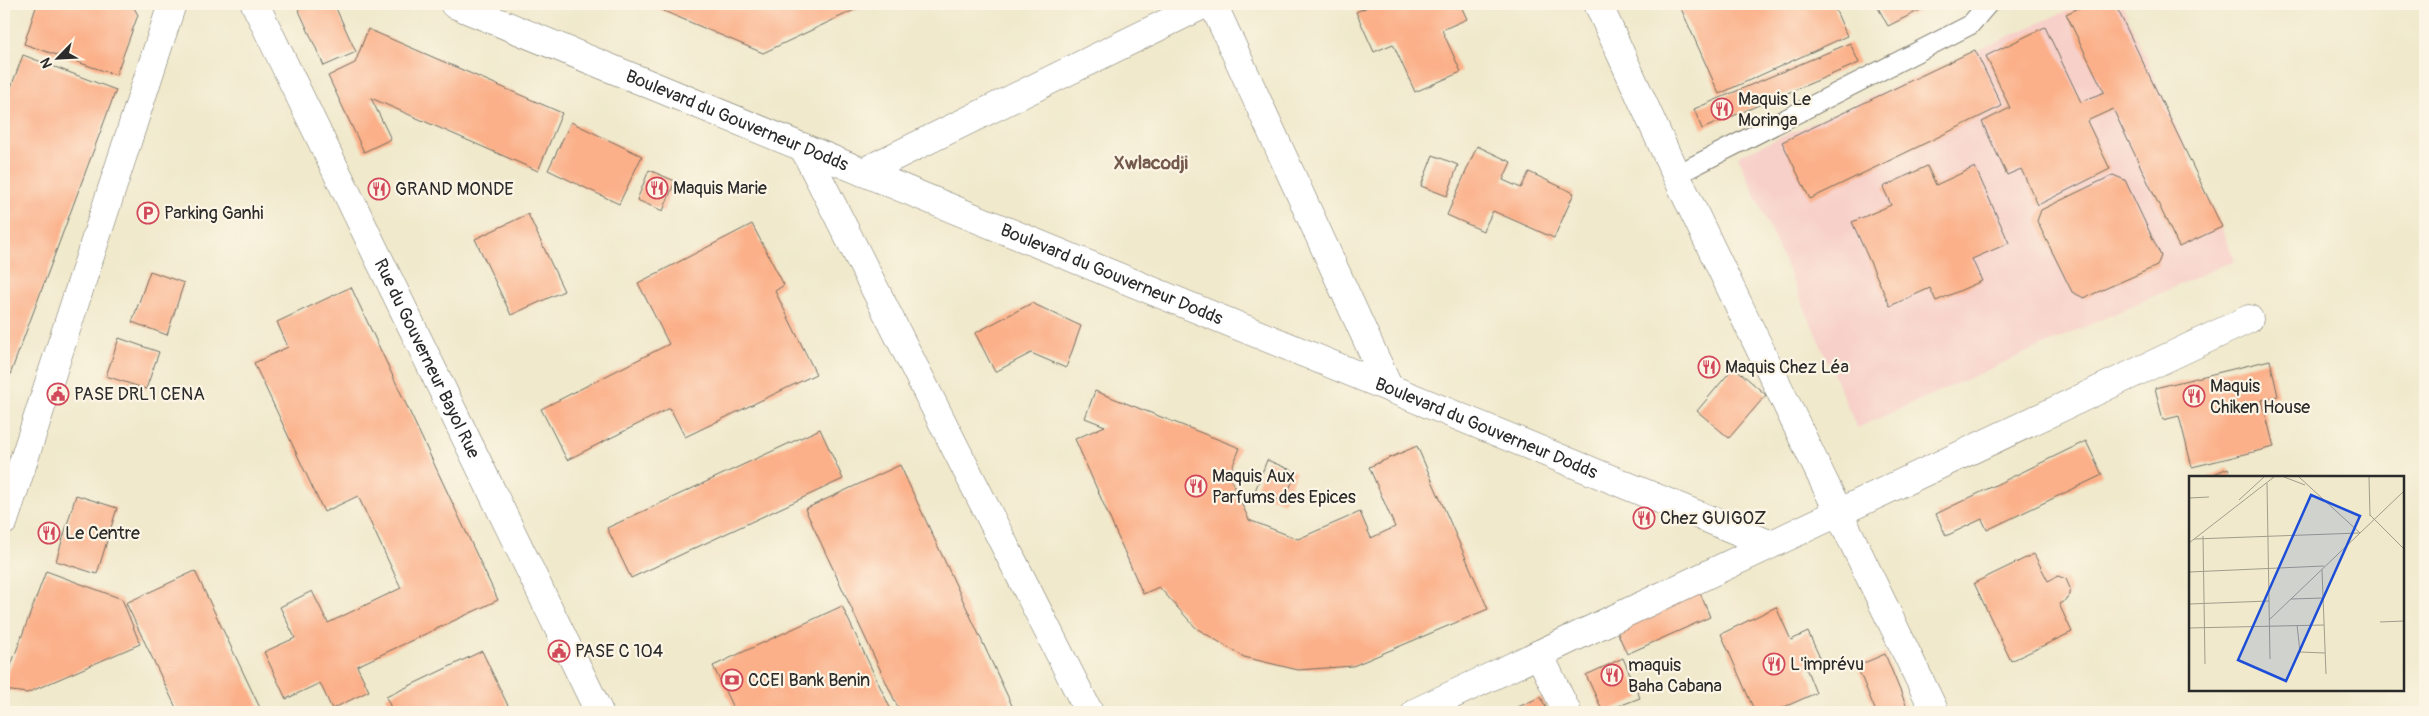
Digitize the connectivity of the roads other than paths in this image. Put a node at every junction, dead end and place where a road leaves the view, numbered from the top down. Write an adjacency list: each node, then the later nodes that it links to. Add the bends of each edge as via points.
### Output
1 (172, 4): 14 (street)
2 (254, 4): 17 (street, Rue du Gouverneur Bayol Rue)
3 (454, 4): 8 (street, Boulevard du Gouverneur Dodds)
4 (1205, 4): 9 (street)
5 (1213, 4): 12 (street)
6 (1598, 4): 10 (street)
7 (1988, 4): 10 (lane, via 1970,25)
8 (803, 147): 9 (street, Boulevard du Gouverneur Dodds); 18 (street)
9 (863, 172): 12 (street, Boulevard du Gouverneur Dodds)
10 (1676, 175): 13 (street)
11 (2249, 319): 13 (street)
12 (1389, 388): 15 (street, Boulevard du Gouverneur Dodds)
13 (1837, 513): 15 (street); 21 (street)
14 (4, 520)
15 (1769, 544): 16 (street)
16 (1539, 654): 19 (street); 20 (street)
17 (599, 712)
18 (1089, 712)
19 (1416, 712)
20 (1567, 712)
21 (1935, 712)

